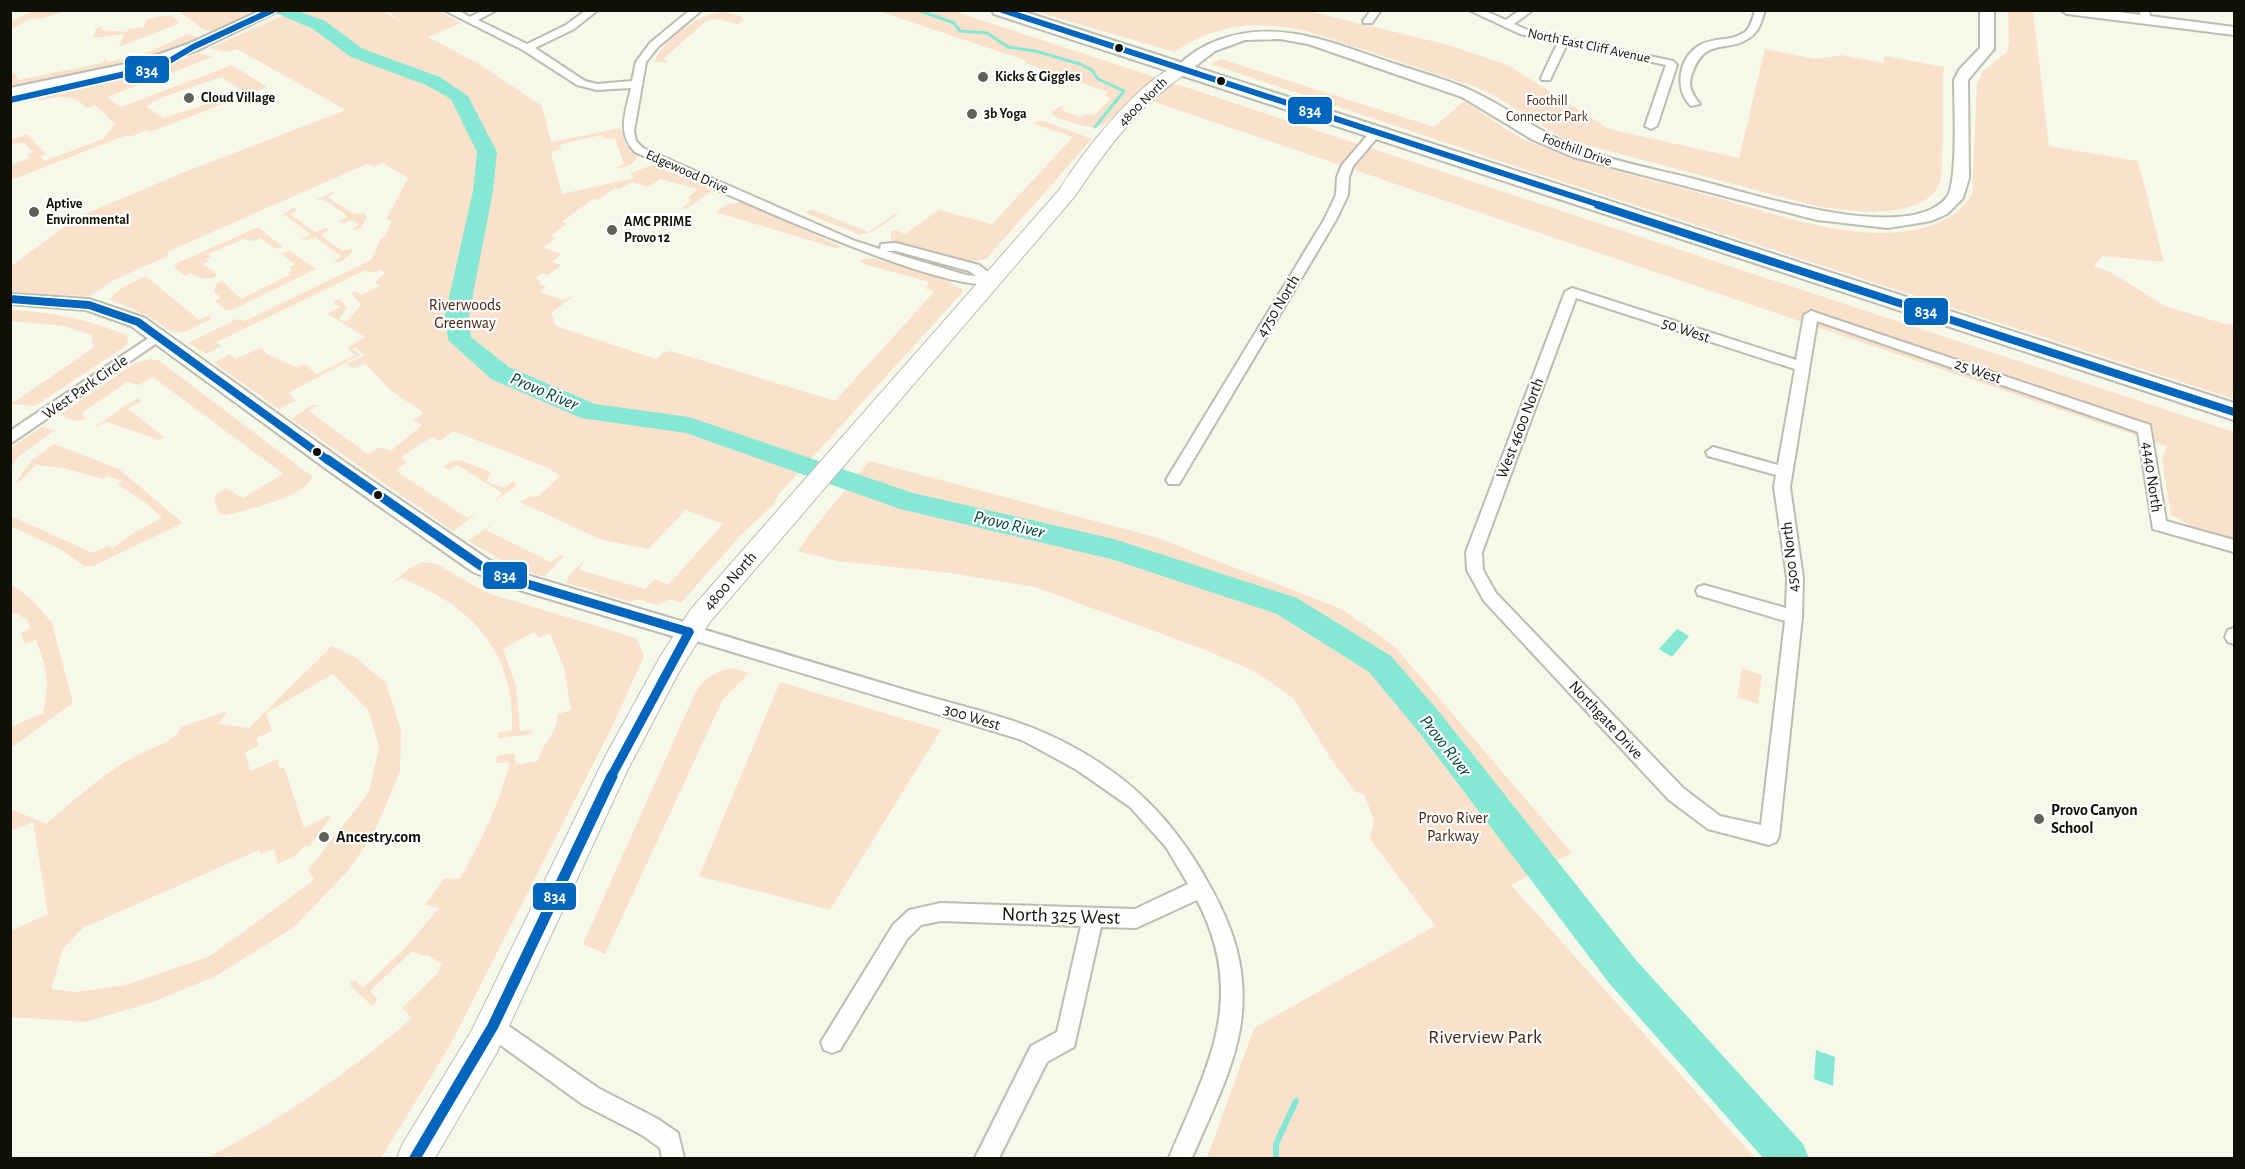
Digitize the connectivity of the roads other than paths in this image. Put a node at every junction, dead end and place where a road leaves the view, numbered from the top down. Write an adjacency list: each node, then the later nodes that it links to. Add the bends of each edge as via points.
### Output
1 (274, 10): 19 (main road)
2 (449, 10): 14 (street)
3 (492, 10): 14 (street)
4 (593, 10): 20 (street, via 565,30)
5 (1000, 10): 21 (highway)
6 (1376, 10): 15 (street)
7 (1474, 10): 16 (street, North East Cliff Avenue)
8 (1528, 10): 16 (street)
9 (1760, 10): 26 (street, via 1747,35 1700,48 1694,54 1684,82 1688,97)
10 (1987, 10): 21 (main road, Foothill Drive, via 1987,49 1961,80 1958,192 1944,208 1921,217 1884,222 1832,218 1579,154 1538,137 1461,91 1297,37 1263,34 1233,38 1210,48)
11 (2067, 10): 13 (main road)
12 (702, 11): 23 (street, Edgewood Drive, via 649,50 641,62)
13 (2146, 15): 17 (main road)
14 (469, 21): 20 (street)
15 (1368, 21)
16 (1505, 25): 18 (street, North East Cliff Avenue)
17 (2235, 32)
18 (1563, 42): 22 (street); 27 (street, North East Cliff Avenue, via 1672,65)
19 (193, 47): 24 (main road, via 127,69); 25 (main road, via 185,55 148,70)
20 (527, 48): 23 (street, via 581,83 597,87)
21 (1184, 68): 28 (highway); 29 (main road, 4800 North, via 1159,83 1082,167 1068,192)
22 (1546, 78)
23 (636, 84): 29 (street, Edgewood Drive, via 628,131 639,150 851,244 965,279)
24 (10, 93)
25 (10, 100)
26 (1695, 104)
27 (1651, 126)
28 (1377, 132): 35 (highway); 40 (street, 4750 North, via 1348,165 1330,220)
29 (991, 280): 45 (main road, 4800 North)
30 (1572, 292): 34 (street, 50 West); 42 (street, West 4600 North, via 1475,545)
31 (10, 299): 33 (main road, via 101,308)
32 (1811, 315): 34 (street, 4500 North); 36 (street, 25 West)
33 (159, 335): 37 (street, West Park Circle); 45 (main road, via 282,428 481,566 524,583)
34 (1800, 366): 39 (street, 4500 North)
35 (2235, 412)
36 (2145, 429): 41 (street, 4440 North, via 2159,525)
37 (10, 439)
38 (1713, 453): 39 (street)
39 (1784, 472): 44 (street, 4500 North, via 1782,487 1796,578)
40 (1174, 480)
41 (2235, 546)
42 (1475, 565): 46 (street, Northgate Drive, via 1490,597 1676,794 1715,823)
43 (1704, 591): 44 (street)
44 (1794, 617): 46 (street, 4500 North)
45 (689, 632): 47 (street, 300 West, via 1028,734 1070,755 1107,778 1167,832); 49 (main road, 4800 North, via 630,738)
46 (1768, 836)
47 (1200, 888): 48 (street, North 325 West, via 1136,919); 54 (street, 300 West, via 1226,939 1233,1010 1229,1037)
48 (1093, 918): 50 (street, North 325 West, via 941,912 916,917 900,932); 53 (street, via 1066,1039 1039,1054)
49 (493, 1026): 51 (street, via 590,1096 650,1127); 52 (main road, 4800 North)
50 (832, 1042)
51 (671, 1150)
52 (415, 1158)
53 (987, 1158)
54 (1181, 1158)

